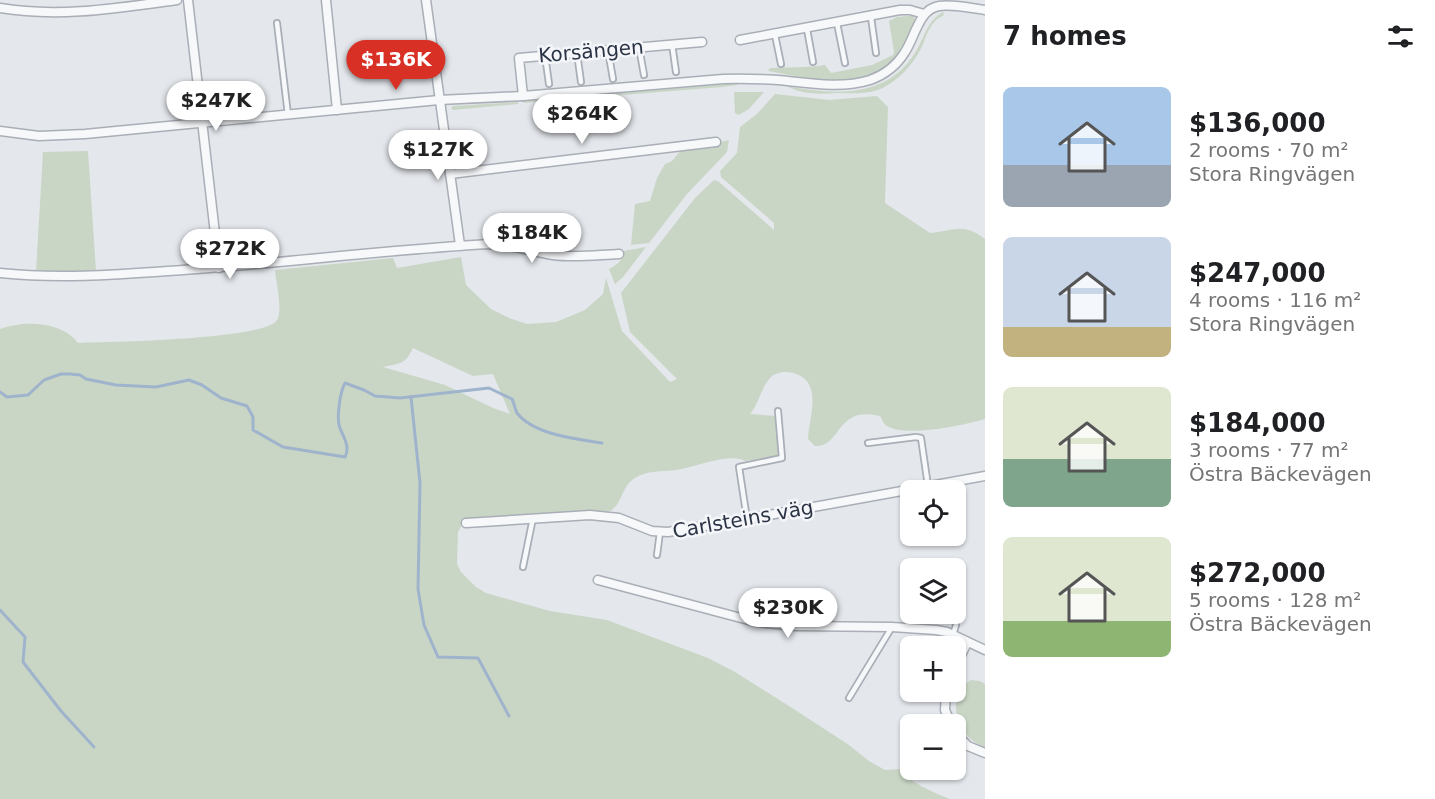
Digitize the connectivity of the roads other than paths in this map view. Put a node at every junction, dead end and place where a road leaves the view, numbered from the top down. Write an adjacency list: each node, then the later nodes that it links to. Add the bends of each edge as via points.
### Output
1 (177, 0): 5 (street, via 75,13)
2 (188, 0): 33 (street)
3 (326, 0): 31 (street)
4 (426, 0): 30 (street)
5 (0, 8)
6 (985, 10): 7 (street, via 940,6)
7 (924, 14): 8 (street, via 900,10); 29 (street, via 897,62 861,83 749,78)
8 (871, 16): 10 (street); 19 (lane)
9 (277, 23): 32 (lane)
10 (837, 23): 11 (street); 22 (lane)
11 (807, 28): 12 (street); 21 (lane)
12 (775, 34): 13 (street); 23 (lane)
13 (740, 40)
14 (702, 42): 15 (street, Korsängen)
15 (672, 44): 16 (street, Korsängen); 24 (lane)
16 (639, 47): 17 (street, Korsängen); 25 (lane)
17 (608, 50): 18 (street, Korsängen); 26 (lane)
18 (577, 53): 20 (street, Korsängen); 27 (lane)
19 (876, 53)
20 (545, 55): 28 (lane); 29 (street, Korsängen, via 519,57)
21 (813, 62)
22 (845, 63)
23 (781, 64)
24 (676, 72)
25 (644, 75)
26 (613, 79)
27 (581, 81)
28 (549, 84)
29 (523, 96): 30 (street)
30 (439, 100): 31 (street); 36 (street)
31 (337, 110): 32 (street)
32 (288, 115): 33 (street)
33 (202, 123): 34 (street, via 65,135); 39 (street)
34 (0, 131)
35 (716, 142): 36 (street)
36 (450, 174): 37 (street)
37 (460, 246): 38 (street, via 501,244 546,254); 39 (street)
38 (619, 254)
39 (219, 268): 40 (street, via 46,277)
40 (0, 273)
41 (778, 411): 48 (lane, via 782,458 739,467)
42 (868, 443): 44 (lane, via 921,438)
43 (985, 476): 45 (street, Carlsteins väg)
44 (927, 480)
45 (962, 480)
46 (900, 491): 48 (street, Carlsteins väg)
47 (532, 518): 49 (street, Carlsteins väg); 50 (street, Carlsteins väg, via 604,516); 52 (lane)
48 (747, 519): 50 (street, Carlsteins väg)
49 (466, 524)
50 (660, 532): 51 (lane)
51 (657, 555)
52 (523, 567)
53 (598, 580): 55 (street, via 756,622)
54 (956, 624): 56 (lane)
55 (892, 627): 56 (street); 60 (lane)
56 (953, 634): 57 (street)
57 (968, 643): 58 (street); 59 (street)
58 (966, 647)
59 (985, 651)
60 (849, 698)
61 (966, 744): 62 (street)
62 (985, 753)

